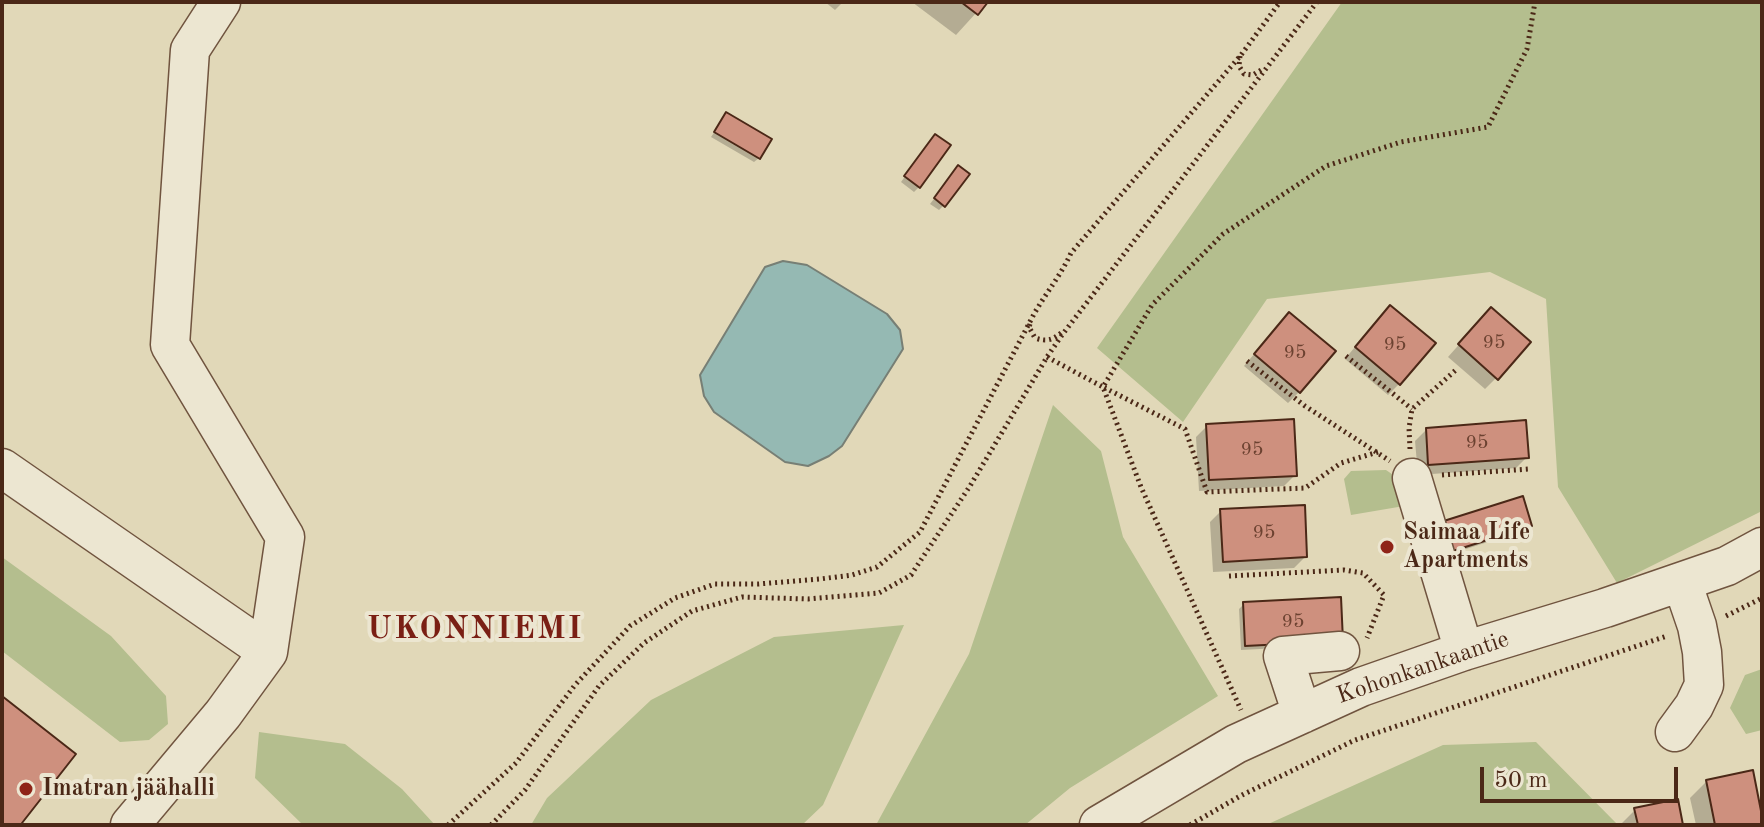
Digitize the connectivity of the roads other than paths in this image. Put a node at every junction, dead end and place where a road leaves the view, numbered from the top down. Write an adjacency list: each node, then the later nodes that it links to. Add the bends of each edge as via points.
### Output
1 (221, 2): 8 (street, via 190,50 170,345 285,537)
2 (2, 468): 8 (street)
3 (1412, 478): 7 (street)
4 (1762, 547): 5 (street, Kohonkankaantie)
5 (1682, 582): 7 (street, Kohonkankaantie); 10 (street, via 1697,626 1704,685)
6 (1340, 651): 9 (street, via 1283,656)
7 (1464, 651): 9 (street, Kohonkankaantie)
8 (268, 652): 11 (street)
9 (1302, 714): 12 (street, Kohonkankaantie, via 1236,744)
10 (1675, 732)
11 (130, 825)
12 (1099, 825)

